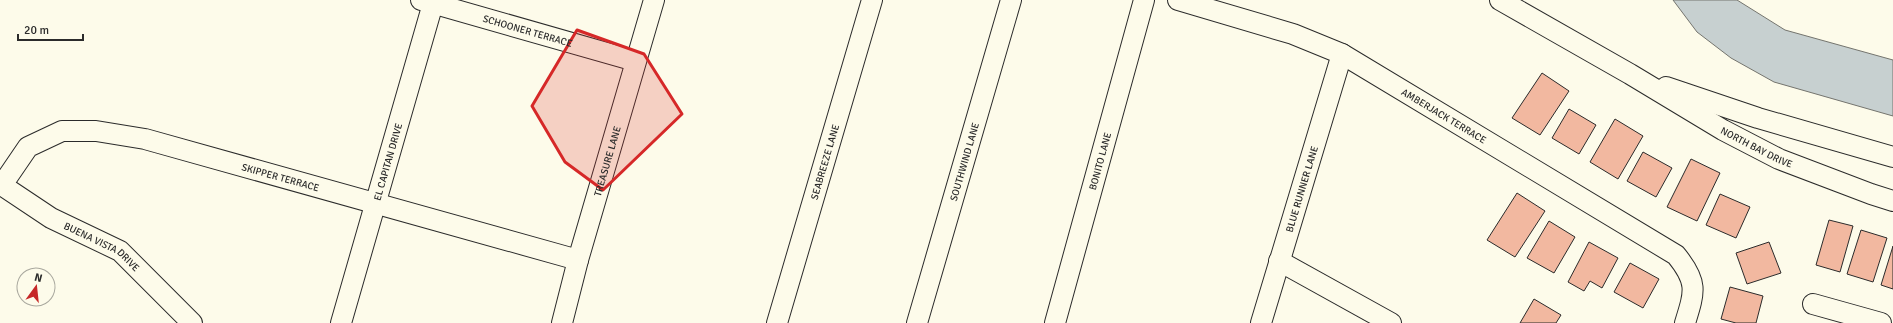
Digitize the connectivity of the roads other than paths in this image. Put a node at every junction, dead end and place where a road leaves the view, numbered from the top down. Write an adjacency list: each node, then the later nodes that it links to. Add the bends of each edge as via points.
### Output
1 (654, 0): 9 (street, TREASURE LANE)
2 (872, 0): 21 (street, SEABREEZE LANE)
3 (1011, 0): 22 (street, SOUTHWIND LANE)
4 (1144, 0): 23 (street, BONITO LANE)
5 (1178, 0): 8 (street, AMBERJACK TERRACE, via 1293,34)
6 (1500, 0): 10 (street, NORTH BAY DRIVE)
7 (429, 1): 9 (street, SCHOONER TERRACE); 14 (street, EL CAPITAN DRIVE)
8 (1342, 54): 16 (street, BLUE RUNNER LANE); 26 (street, AMBERJACK TERRACE, via 1676,255 1689,271 1694,294)
9 (635, 61): 15 (street, TREASURE LANE)
10 (1630, 74): 11 (street, NORTH BAY DRIVE, via 1758,118); 13 (street, NORTH BAY DRIVE, via 1723,130 1779,159)
11 (1893, 157)
12 (1, 185): 14 (street, SKIPPER TERRACE, via 28,147 62,131 96,131 145,139); 18 (street, BUENA VISTA DRIVE, via 51,218 120,251)
13 (1893, 200)
14 (374, 204): 15 (street, SKIPPER TERRACE); 19 (street, EL CAPITAN DRIVE)
15 (578, 260): 20 (street, TREASURE LANE)
16 (1279, 261): 24 (street, BLUE RUNNER LANE); 25 (street)
17 (1813, 304): 27 (street)
18 (192, 323)
19 (341, 323)
20 (562, 323)
21 (777, 323)
22 (917, 323)
23 (1055, 323)
24 (1261, 323)
25 (1391, 323)
26 (1685, 323)
27 (1881, 323)

